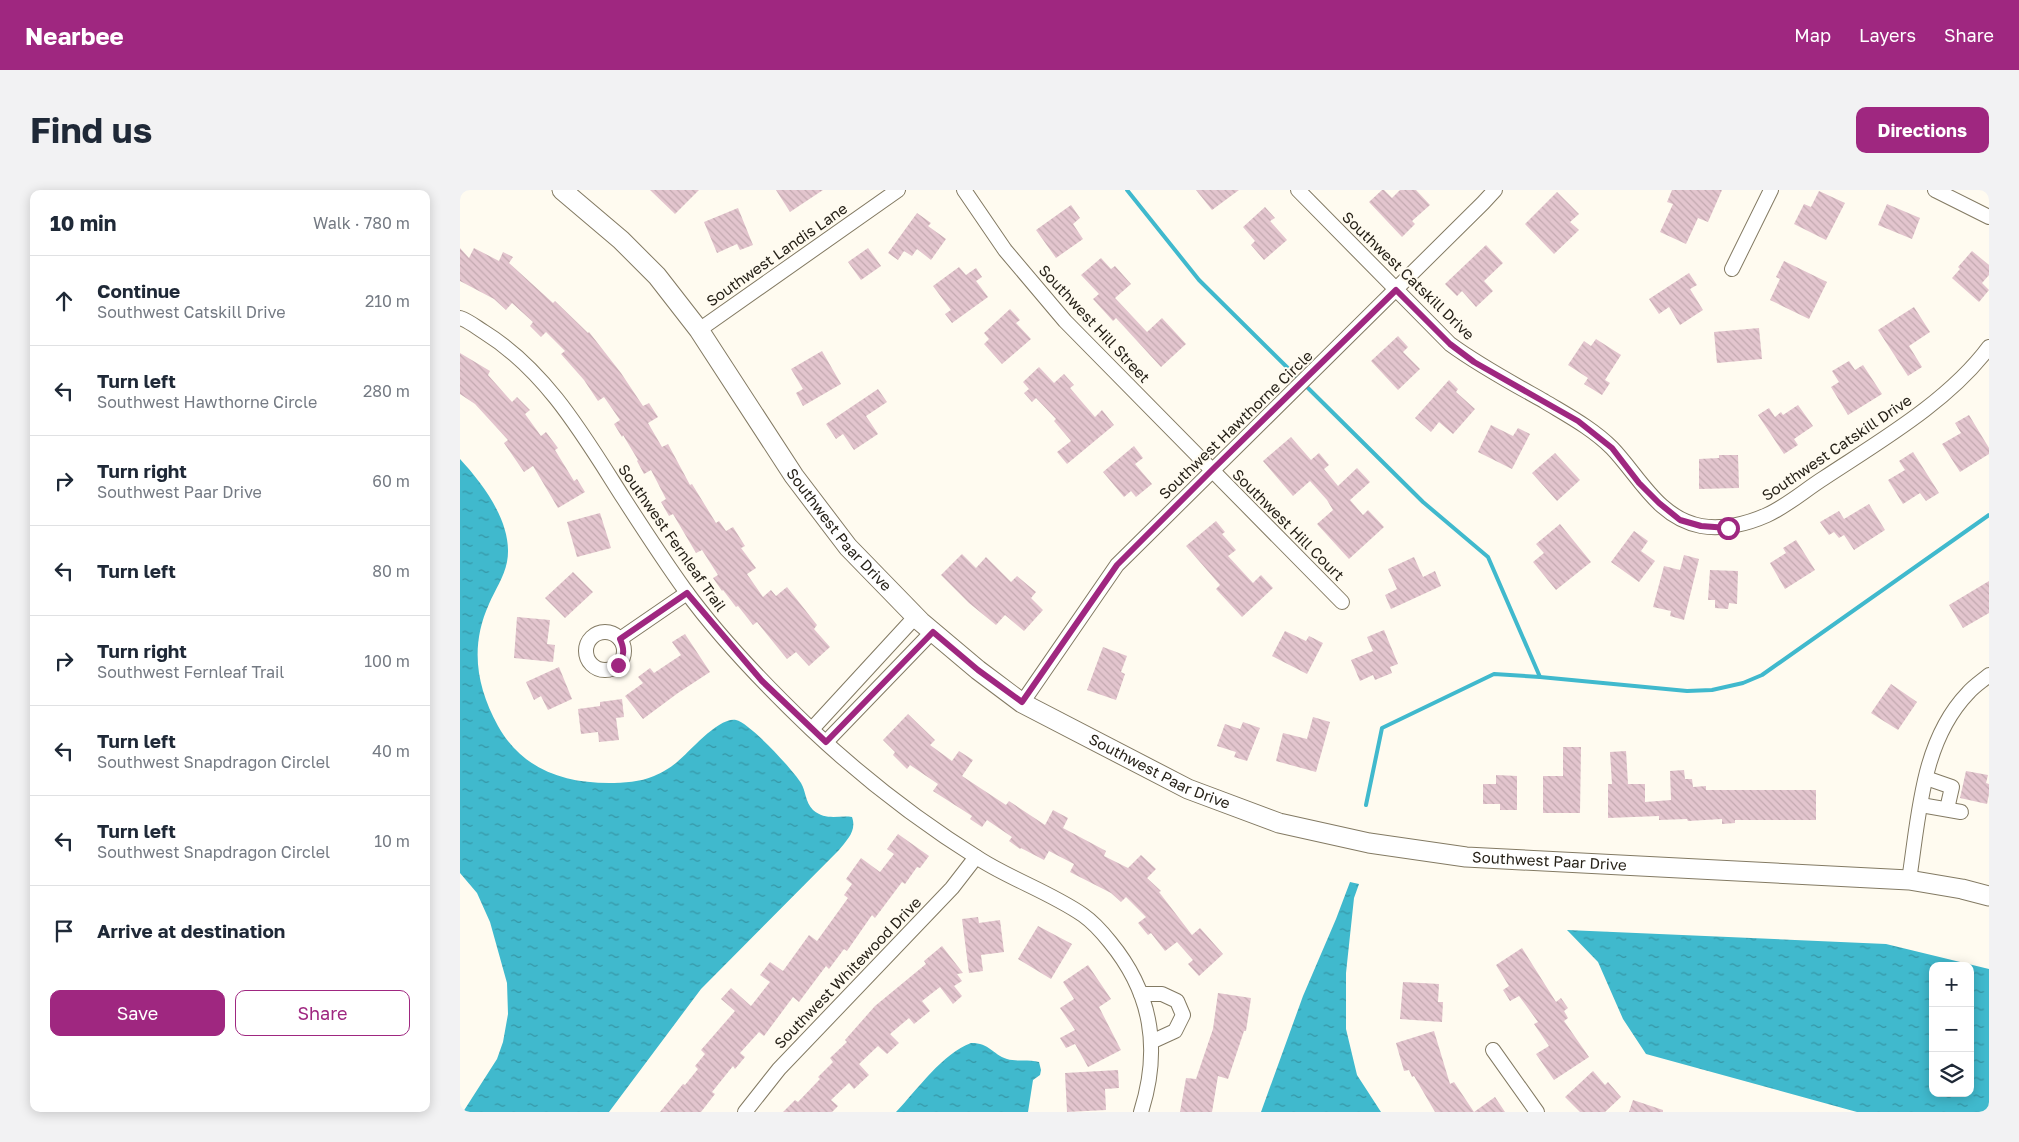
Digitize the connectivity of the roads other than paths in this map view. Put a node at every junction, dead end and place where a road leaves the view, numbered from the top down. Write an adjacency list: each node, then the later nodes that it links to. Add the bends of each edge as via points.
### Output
1 (562, 190): 12 (street, Southwest Paar Drive, via 621,240 657,276)
2 (898, 190): 12 (street, Southwest Landis Lane)
3 (964, 190): 14 (street, Southwest Hill Street, via 1005,250 1065,321)
4 (1298, 190): 10 (street, Southwest Catskill Drive)
5 (1495, 190): 10 (street, Southwest Hawthorne Circle)
6 (1770, 190): 9 (street)
7 (1934, 190): 8 (street)
8 (1989, 217)
9 (1732, 269)
10 (1396, 290): 13 (street, Southwest Catskill Drive, via 1450,344 1474,362 1578,421 1612,448 1659,503 1680,520 1701,526 1728,528 1767,515 1866,451 1941,396 1975,366); 14 (street, Southwest Hawthorne Circle)
11 (460, 318): 15 (street, Southwest Fernleaf Trail, via 499,341 548,388 579,428 648,538)
12 (699, 330): 17 (street, Southwest Paar Drive, via 794,476 848,548)
13 (1989, 347)
14 (1211, 471): 16 (street, Southwest Hill Court); 21 (street, Southwest Hawthorne Circle, via 1117,565)
15 (687, 593): 19 (street); 22 (street, Southwest Fernleaf Trail, via 762,681)
16 (1342, 602)
17 (916, 616): 18 (street, Southwest Paar Drive); 22 (street)
18 (933, 632): 21 (street, Southwest Paar Drive); 23 (street)
19 (620, 639)
20 (1989, 675): 24 (street, via 1968,693 1950,716 1930,757)
21 (1022, 702): 27 (street, Southwest Paar Drive, via 1188,789 1279,823 1369,843 1466,856)
22 (812, 729): 23 (street, Southwest Fernleaf Trail)
23 (826, 742): 26 (street, Southwest Fernleaf Trail, via 857,771)
24 (1926, 778): 25 (street); 25 (street, via 1952,786 1954,810)
25 (1921, 805): 27 (street)
26 (976, 857): 29 (street, Southwest Fernleaf Trail, via 1084,915 1122,957); 32 (street, Southwest Whitewood Drive, via 952,888 779,1069)
27 (1909, 880): 28 (street, Southwest Paar Drive)
28 (1989, 896)
29 (1141, 994): 30 (street, Southwest Fernleaf Trail); 30 (street, via 1162,994 1177,1001 1183,1015 1175,1031)
30 (1151, 1042): 33 (street, Southwest Fernleaf Trail, via 1147,1093)
31 (1493, 1050): 34 (street)
32 (745, 1112)
33 (1141, 1112)
34 (1537, 1112)

